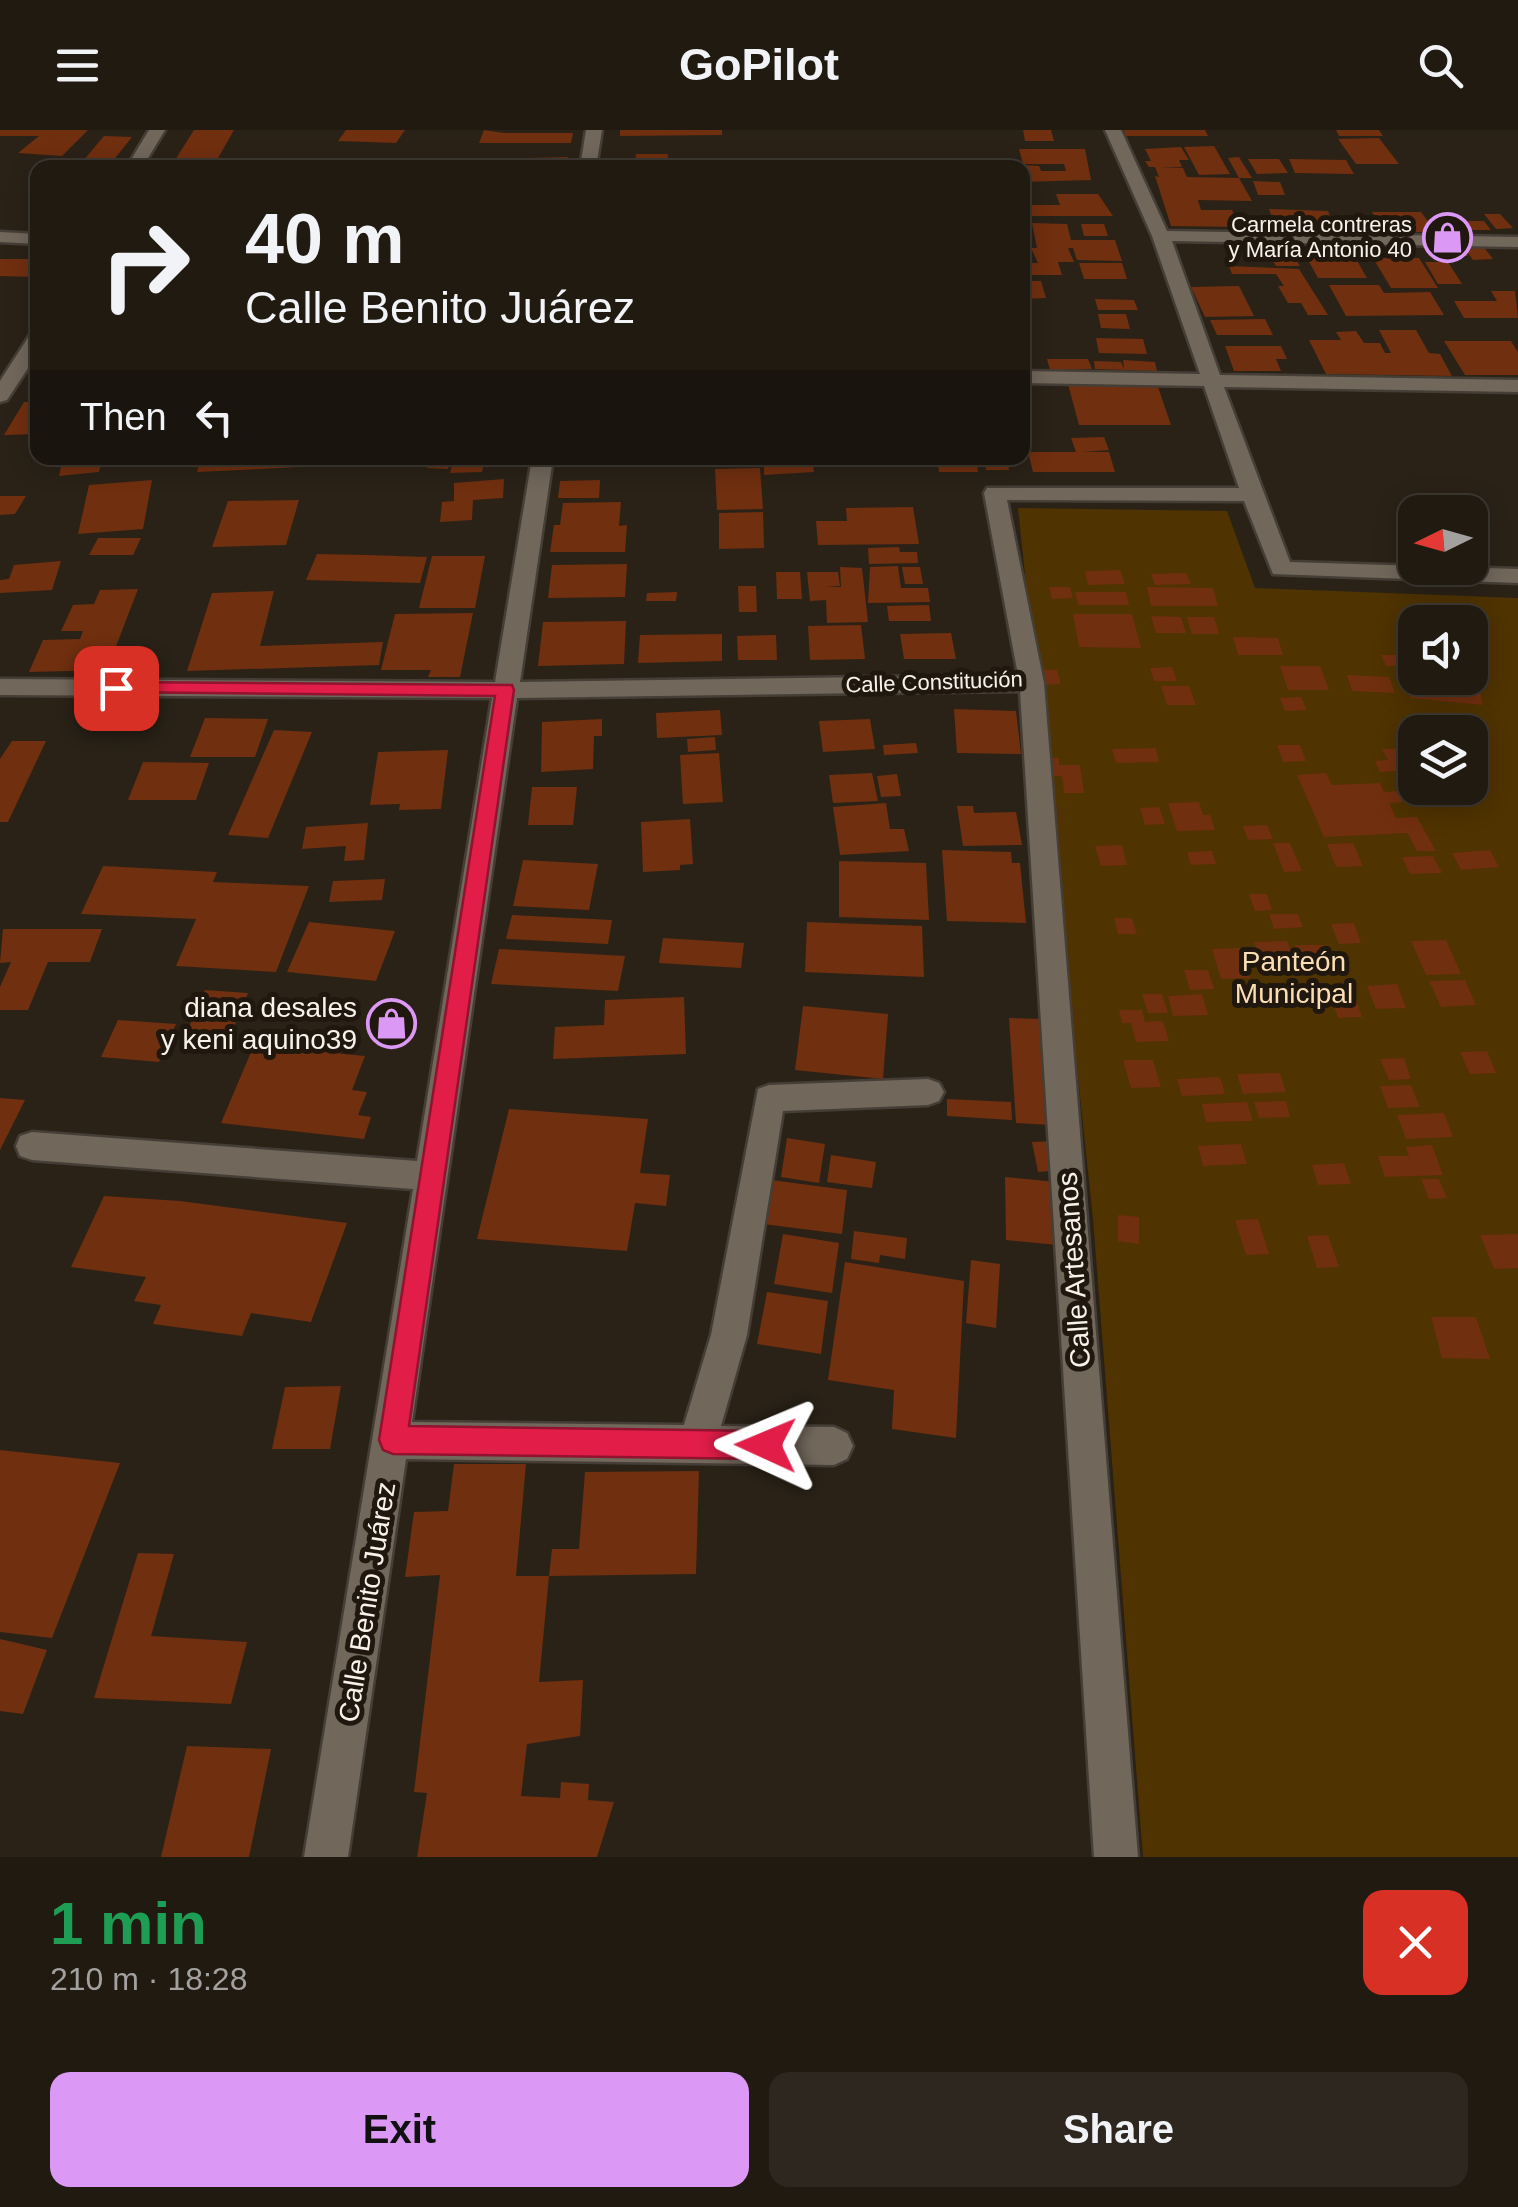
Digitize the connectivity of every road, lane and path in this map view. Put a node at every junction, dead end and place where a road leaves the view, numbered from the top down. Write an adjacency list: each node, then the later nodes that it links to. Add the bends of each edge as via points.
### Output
1 (157, 130): 4 (street)
2 (594, 130): 5 (street)
3 (1113, 130): 6 (street)
4 (139, 160)
5 (589, 160)
6 (1161, 236): 9 (street); 12 (street)
7 (0, 237): 8 (street)
8 (30, 239)
9 (1518, 242)
10 (30, 359): 14 (street)
11 (1030, 377): 12 (street)
12 (1211, 379): 13 (street); 16 (street)
13 (1518, 386)
14 (0, 396)
15 (541, 465): 20 (street, Calle Benito Juárez)
16 (1252, 495): 17 (street, via 1282,569); 18 (street, Calle Constitución, via 995,493)
17 (1518, 576)
18 (1032, 683): 20 (street, Calle Constitución); 28 (street, Calle Artesanos)
19 (0, 687): 20 (street, Calle Constitución)
20 (505, 690): 23 (street, Calle Benito Juárez)
21 (928, 1092): 25 (street, via 769,1098 729,1335)
22 (32, 1146): 23 (street)
23 (432, 1176): 24 (street, Calle Benito Juárez)
24 (393, 1440): 25 (street); 27 (street, Calle Benito Juárez)
25 (697, 1444): 26 (street)
26 (834, 1446)
27 (326, 1857)
28 (1116, 1857)

